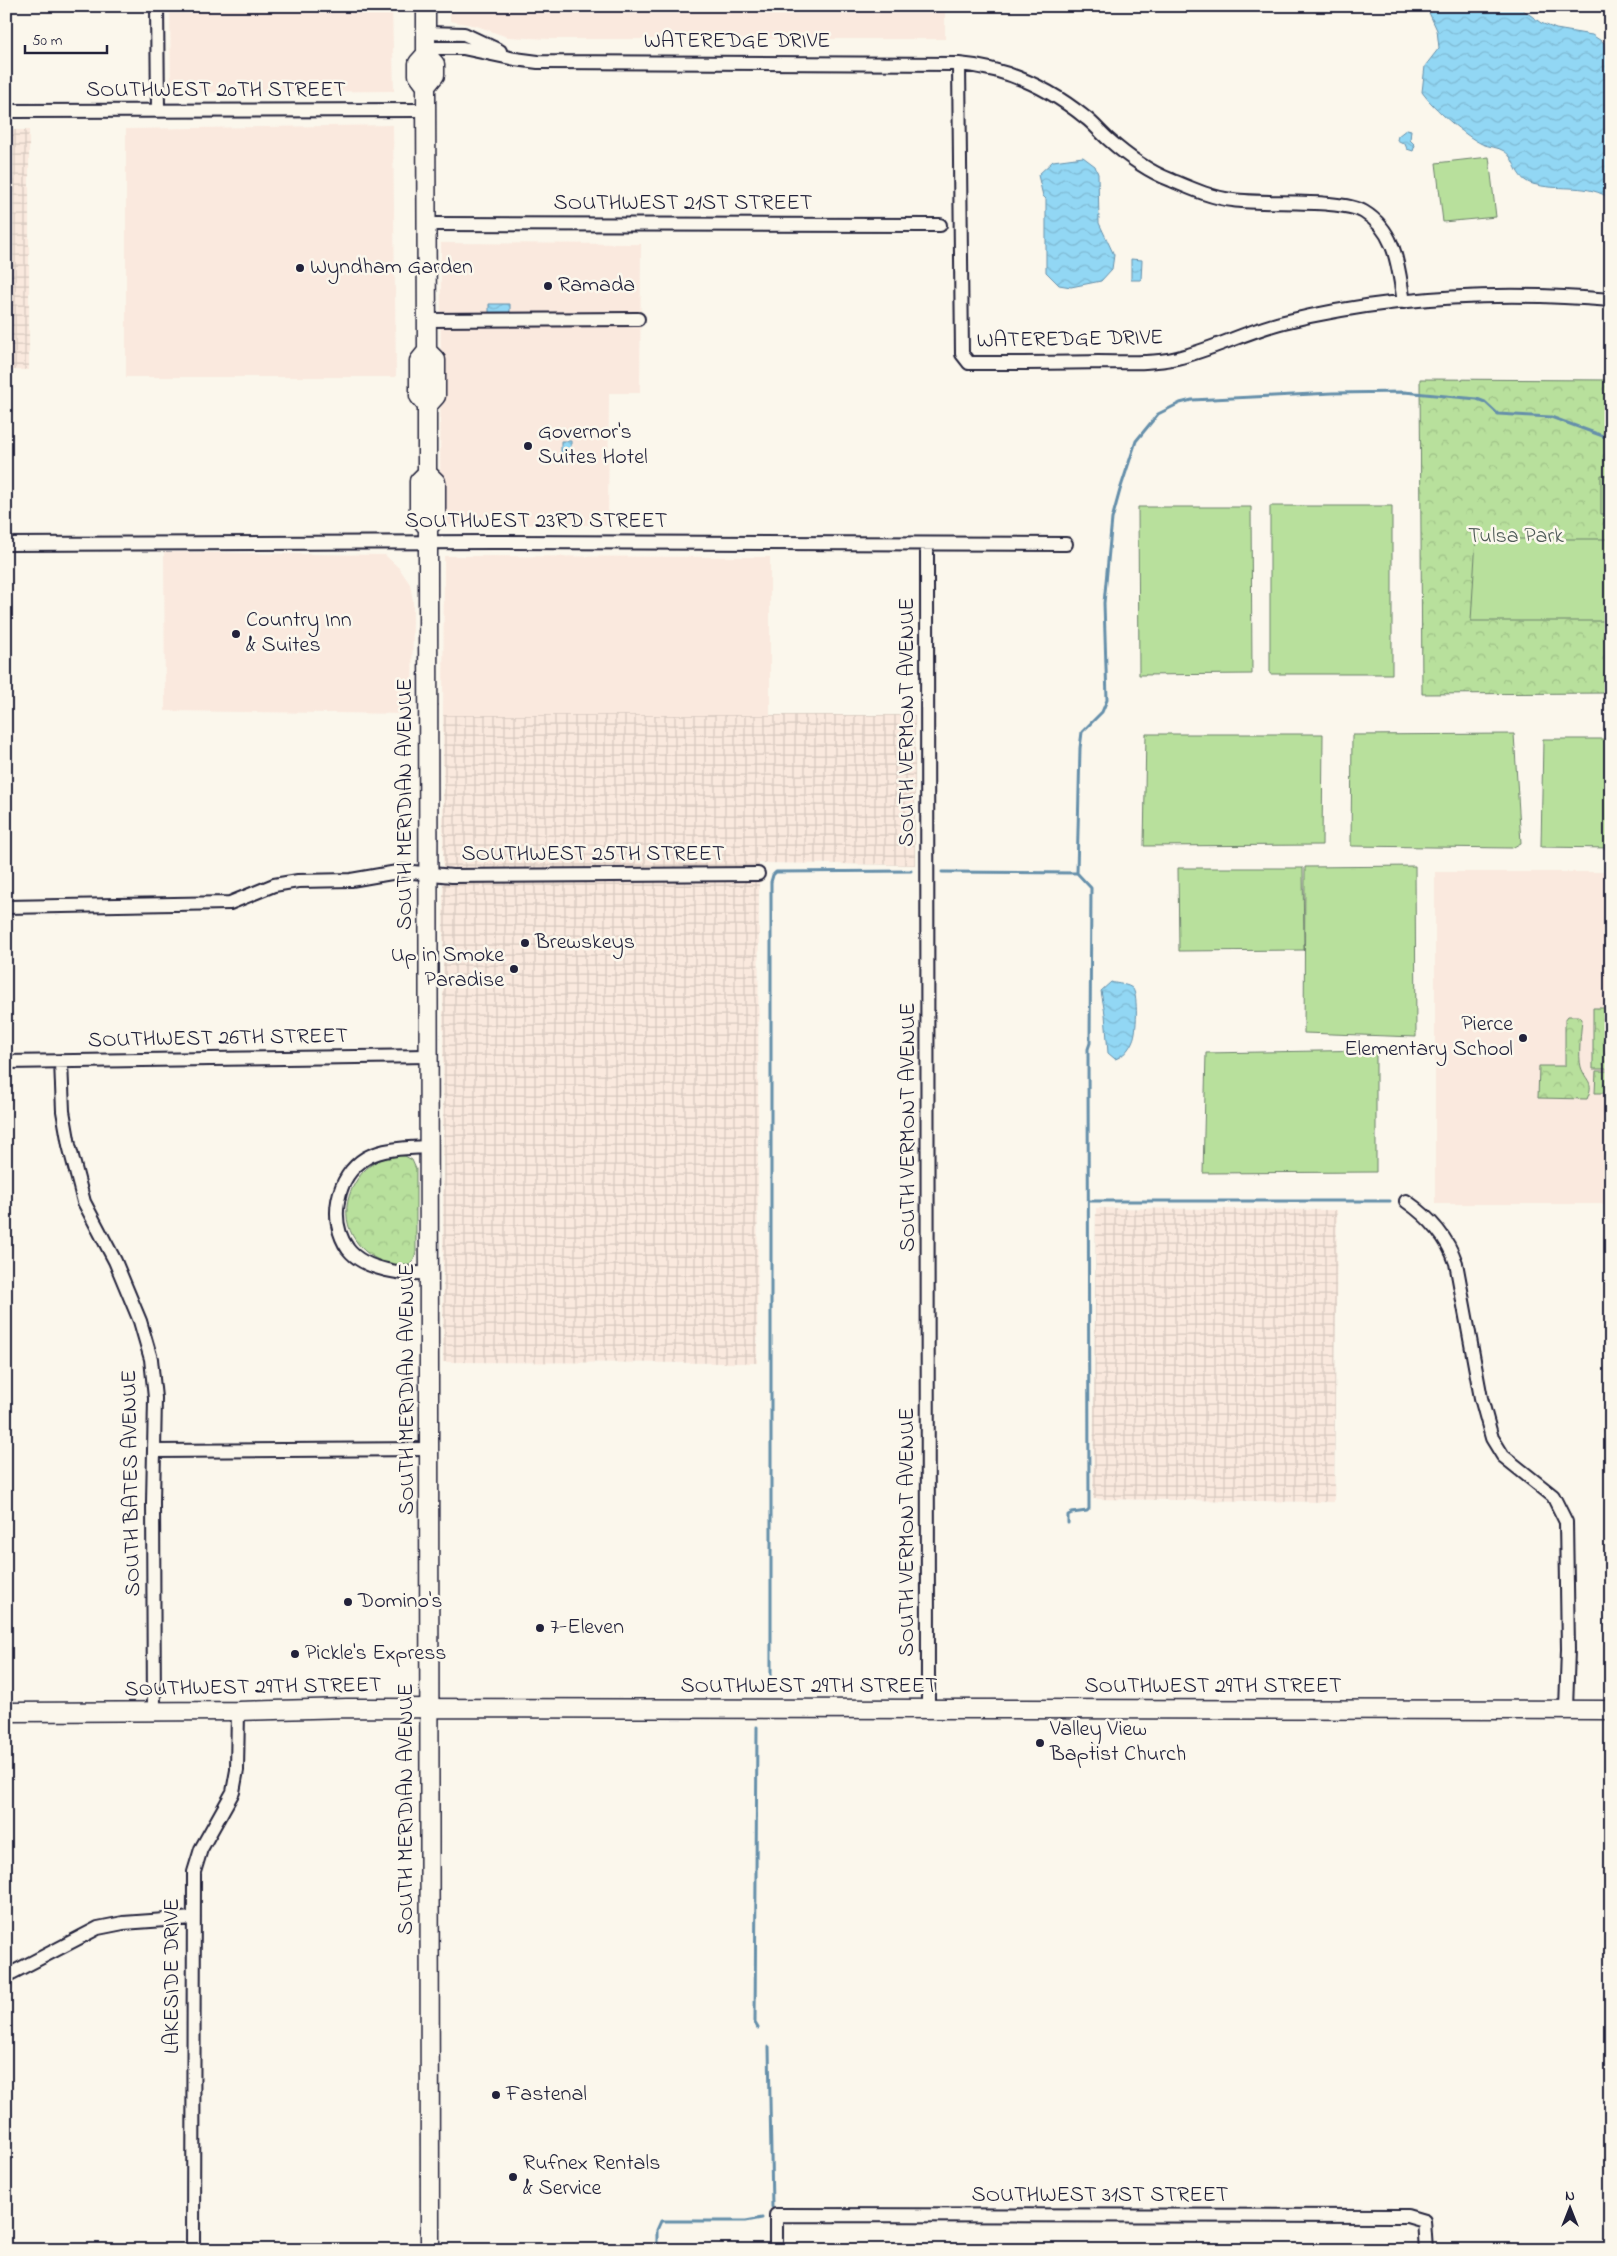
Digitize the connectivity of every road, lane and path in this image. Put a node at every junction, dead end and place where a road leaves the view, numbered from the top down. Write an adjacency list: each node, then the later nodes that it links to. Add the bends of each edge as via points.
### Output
1 (157, 6): 5 (street)
2 (426, 6): 3 (main road, SOUTH MERIDIAN AVENUE)
3 (426, 45): 4 (street, WATEREDGE DRIVE, via 463,48 538,62); 6 (main road, SOUTH MERIDIAN AVENUE, via 418,63 418,75 426,86)
4 (959, 64): 11 (street, WATEREDGE DRIVE, via 999,70 1024,78 1071,106 1138,164 1169,180 1231,200 1323,204 1364,212 1388,232 1395,249); 11 (street, WATEREDGE DRIVE, via 962,354 969,363 1142,362 1177,358 1261,327 1323,313)
5 (158, 110): 6 (street, SOUTHWEST 20TH STREET); 7 (street, SOUTHWEST 20TH STREET)
6 (426, 110): 8 (main road, SOUTH MERIDIAN AVENUE)
7 (6, 111)
8 (427, 224): 9 (street, SOUTHWEST 21ST STREET); 13 (main road, SOUTH MERIDIAN AVENUE)
9 (940, 225)
10 (1611, 300): 11 (street, WATEREDGE DRIVE, via 1560,295 1494,295)
11 (1404, 302)
12 (638, 318): 13 (street)
13 (427, 320): 14 (main road, SOUTH MERIDIAN AVENUE, via 427,351 419,361 419,396 428,406 427,473 420,481 419,517)
14 (428, 535): 15 (street, SOUTHWEST 23RD STREET); 16 (street, SOUTHWEST 23RD STREET); 18 (main road, SOUTH MERIDIAN AVENUE)
15 (6, 544)
16 (927, 544): 17 (street, SOUTHWEST 23RD STREET); 30 (street, SOUTH VERMONT AVENUE)
17 (1066, 544)
18 (428, 874): 19 (street, SOUTHWEST 25TH STREET); 20 (street, SOUTHWEST 25TH STREET, via 403,871 351,880 298,881 274,885 230,903); 21 (main road, SOUTH MERIDIAN AVENUE)
19 (758, 874)
20 (6, 906)
21 (429, 1056): 22 (street, SOUTHWEST 26TH STREET); 24 (main road, SOUTH MERIDIAN AVENUE)
22 (61, 1061): 23 (street, SOUTHWEST 26TH STREET); 28 (street, SOUTH BATES AVENUE, via 67,1136 84,1202 115,1261 140,1320 151,1359)
23 (6, 1062)
24 (429, 1147): 26 (main road, SOUTH MERIDIAN AVENUE); 26 (street, via 367,1157 350,1170 340,1193 336,1219 348,1250 372,1266 405,1273)
25 (1406, 1201): 31 (street, via 1421,1206 1451,1248 1492,1438 1503,1456 1553,1496 1566,1522)
26 (430, 1272): 27 (main road, SOUTH MERIDIAN AVENUE)
27 (430, 1449): 28 (street); 29 (main road, SOUTH MERIDIAN AVENUE)
28 (155, 1451): 35 (street, SOUTH BATES AVENUE)
29 (430, 1708): 30 (main road, SOUTHWEST 29TH STREET); 33 (main road, SOUTHWEST 29TH STREET); 39 (main road, SOUTH MERIDIAN AVENUE)
30 (928, 1709): 31 (main road, SOUTHWEST 29TH STREET)
31 (1566, 1709): 32 (main road, SOUTHWEST 29TH STREET)
32 (1611, 1710)
33 (238, 1711): 35 (main road, SOUTHWEST 29TH STREET); 36 (street, LAKESIDE DRIVE, via 237,1770 233,1792 201,1850 194,1872)
34 (6, 1712): 35 (main road, SOUTHWEST 29TH STREET)
35 (154, 1712)
36 (193, 1918): 37 (street, via 98,1928); 38 (street, LAKESIDE DRIVE)
37 (6, 1976)
38 (193, 2250)
39 (430, 2250)
40 (776, 2250): 41 (street, SOUTHWEST 31ST STREET, via 776,2215 1407,2216 1424,2221)
41 (1426, 2250)

